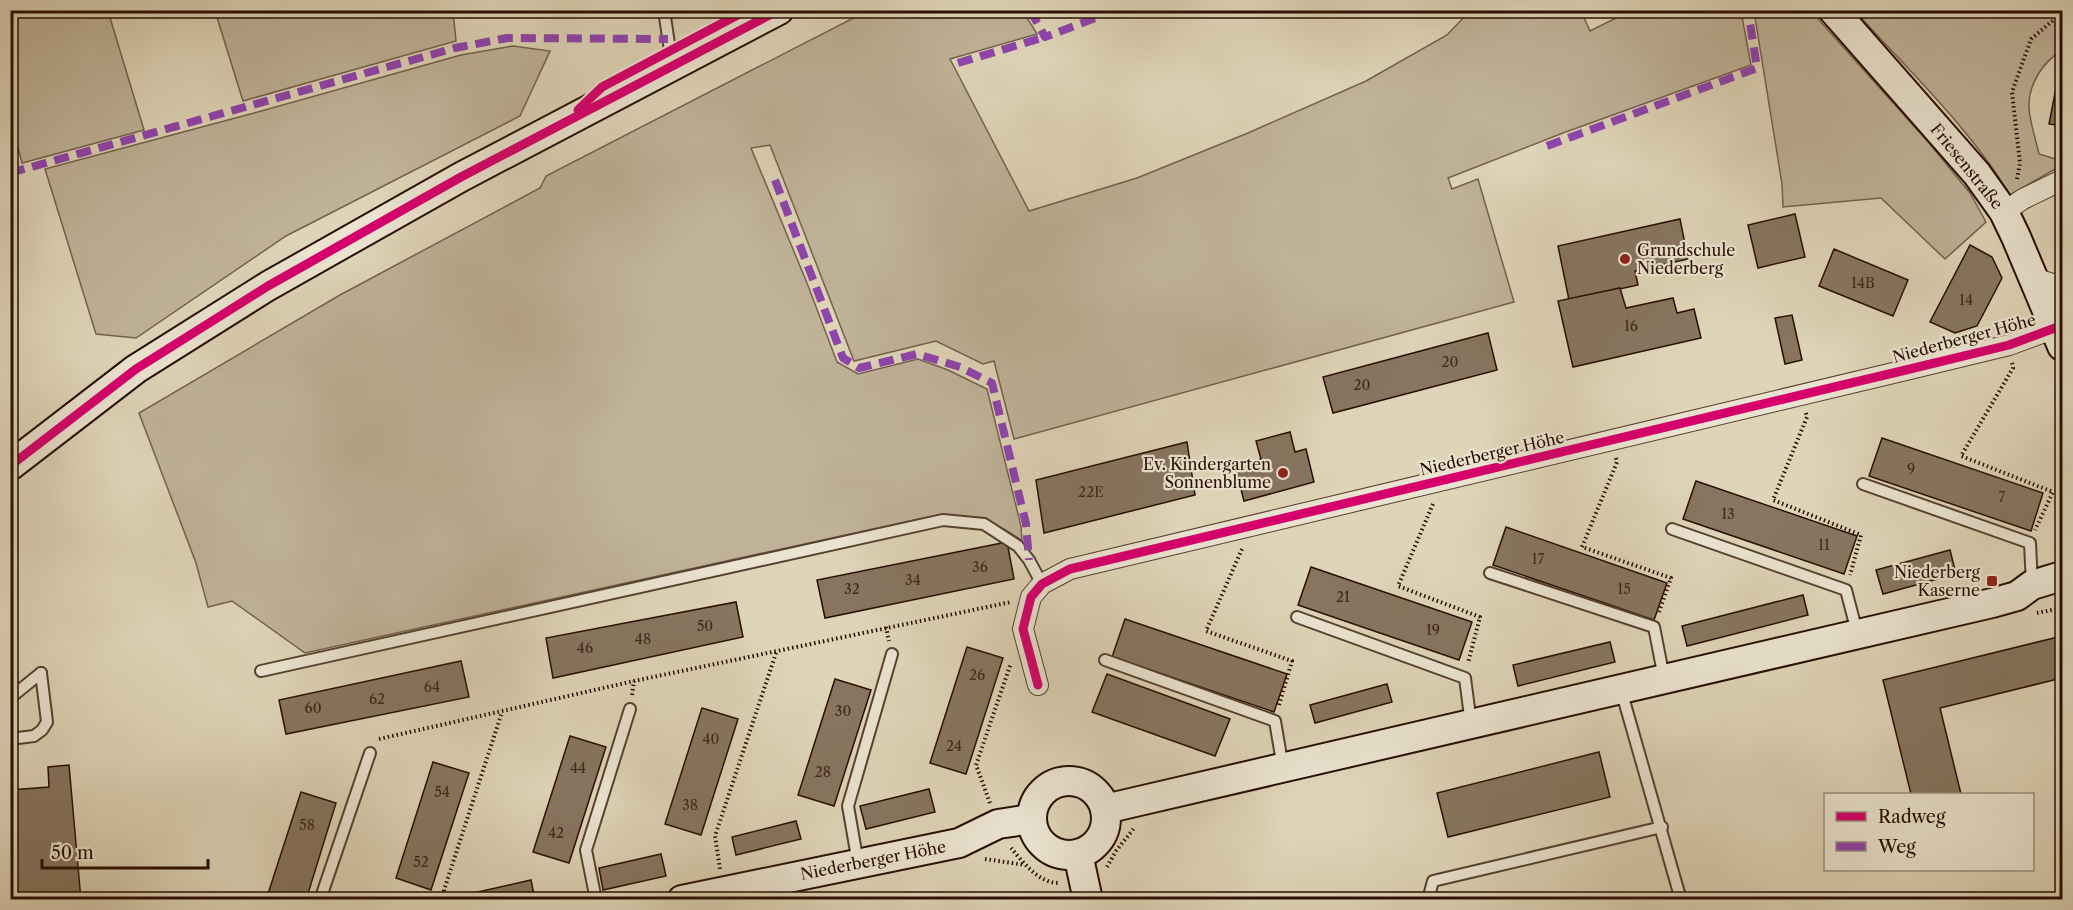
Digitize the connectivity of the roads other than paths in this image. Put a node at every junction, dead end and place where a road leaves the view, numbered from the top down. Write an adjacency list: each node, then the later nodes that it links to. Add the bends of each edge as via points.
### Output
1 (663, 10): 4 (lane)
2 (779, 10): 4 (street)
3 (1833, 10): 6 (street, Friesenstraße, via 1977,174)
4 (673, 67): 10 (street, via 461,177 268,286 136,369)
5 (2062, 180): 6 (street)
6 (2004, 212): 7 (street, Friesenstraße)
7 (2034, 278): 8 (street); 9 (street, Friesenstraße)
8 (2062, 287)
9 (2059, 337): 15 (street, Niederberger Höhe, via 2009,345 1070,569)
10 (10, 466)
11 (1863, 484): 16 (lane, via 2030,543)
12 (1672, 529): 19 (lane, via 1846,590)
13 (1490, 573): 23 (lane, via 1654,627)
14 (2062, 576): 16 (street)
15 (1036, 591): 22 (lane, via 1029,560 1018,546 984,524 943,520); 24 (street, via 1023,629)
16 (2025, 591): 17 (street, via 2036,602); 19 (street)
17 (2062, 597)
18 (1297, 617): 28 (lane, via 1465,678)
19 (1858, 634): 23 (street)
20 (892, 654): 35 (lane, via 848,806)
21 (1106, 660): 31 (lane, via 1275,721)
22 (261, 671)
23 (1664, 680): 25 (street)
24 (1038, 685)
25 (1621, 690): 28 (street); 33 (lane)
26 (10, 698): 29 (lane, via 41,673 46,722 34,736)
27 (630, 709): 38 (lane, via 586,850)
28 (1471, 725): 31 (street)
29 (10, 739)
30 (370, 753): 37 (lane)
31 (1283, 768): 32 (street)
32 (1105, 809): 34 (street, via 1101,799 1085,784 1064,780 1053,783 1037,798 1032,808); 36 (street, via 1102,833 1092,846)
33 (1662, 827): 40 (lane, via 1433,882); 41 (lane)
34 (1034, 828): 35 (street, Niederberger Höhe, via 1002,833 986,845 959,843); 36 (street, via 1044,846 1066,855)
35 (859, 864): 39 (street, Niederberger Höhe)
36 (1083, 878)
37 (320, 900)
38 (596, 900)
39 (682, 900)
40 (1428, 900)
41 (1681, 900)

